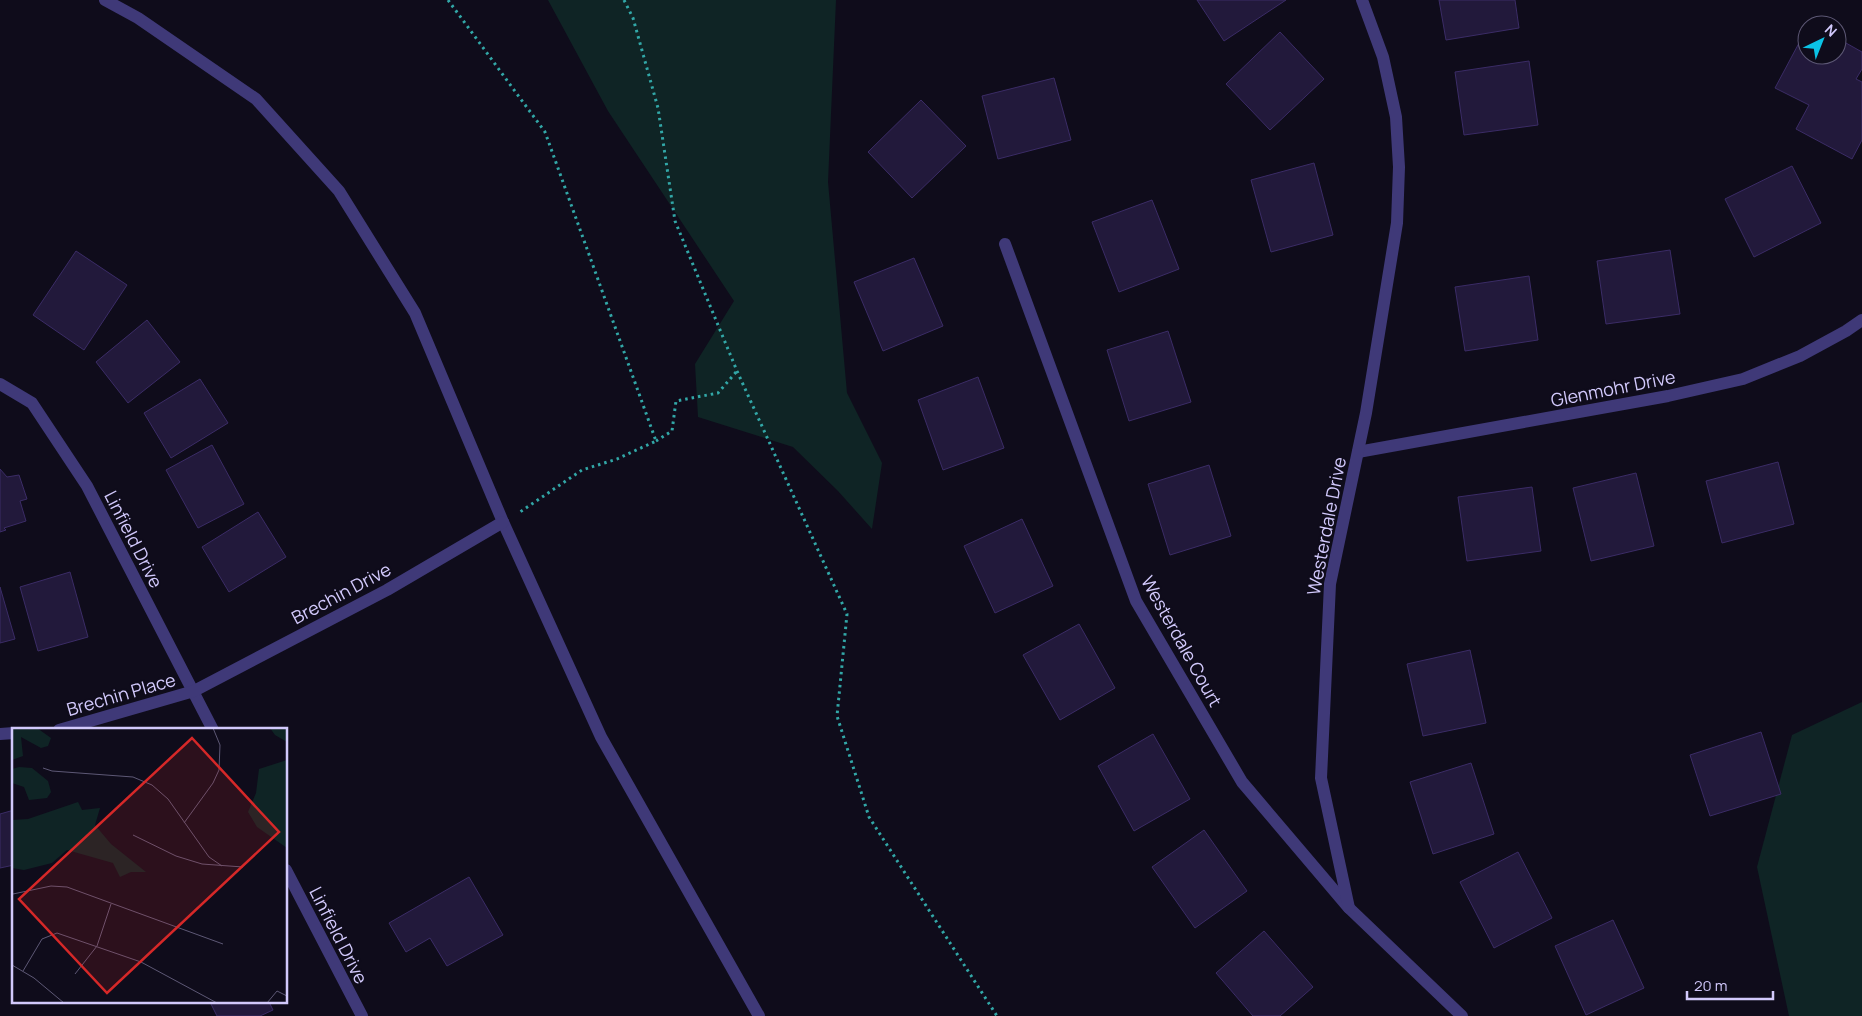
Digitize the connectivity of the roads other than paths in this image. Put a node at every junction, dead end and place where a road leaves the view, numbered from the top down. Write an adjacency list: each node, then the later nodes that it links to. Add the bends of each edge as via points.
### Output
1 (105, 0): 7 (street, via 138,18 256,98 339,191 414,313)
2 (1362, 0): 6 (street, Westerdale Drive, via 1383,57 1395,108 1399,167 1397,223)
3 (1005, 244): 12 (street, Westerdale Court, via 1136,601 1242,782)
4 (1862, 320): 6 (street, Glenmohr Drive, via 1800,356 1743,379 1668,396)
5 (0, 384): 8 (street, Linfield Drive, via 32,403 87,486)
6 (1358, 452): 12 (street, Westerdale Drive, via 1330,584 1322,778)
7 (502, 522): 8 (street, Brechin Drive, via 387,590); 14 (street, via 601,737)
8 (194, 691): 9 (street, Brechin Place); 10 (street, Linfield Drive)
9 (66, 728)
10 (212, 728)
11 (288, 874): 13 (street, Linfield Drive)
12 (1349, 908): 15 (street)
13 (362, 1016)
14 (759, 1016)
15 (1462, 1016)

